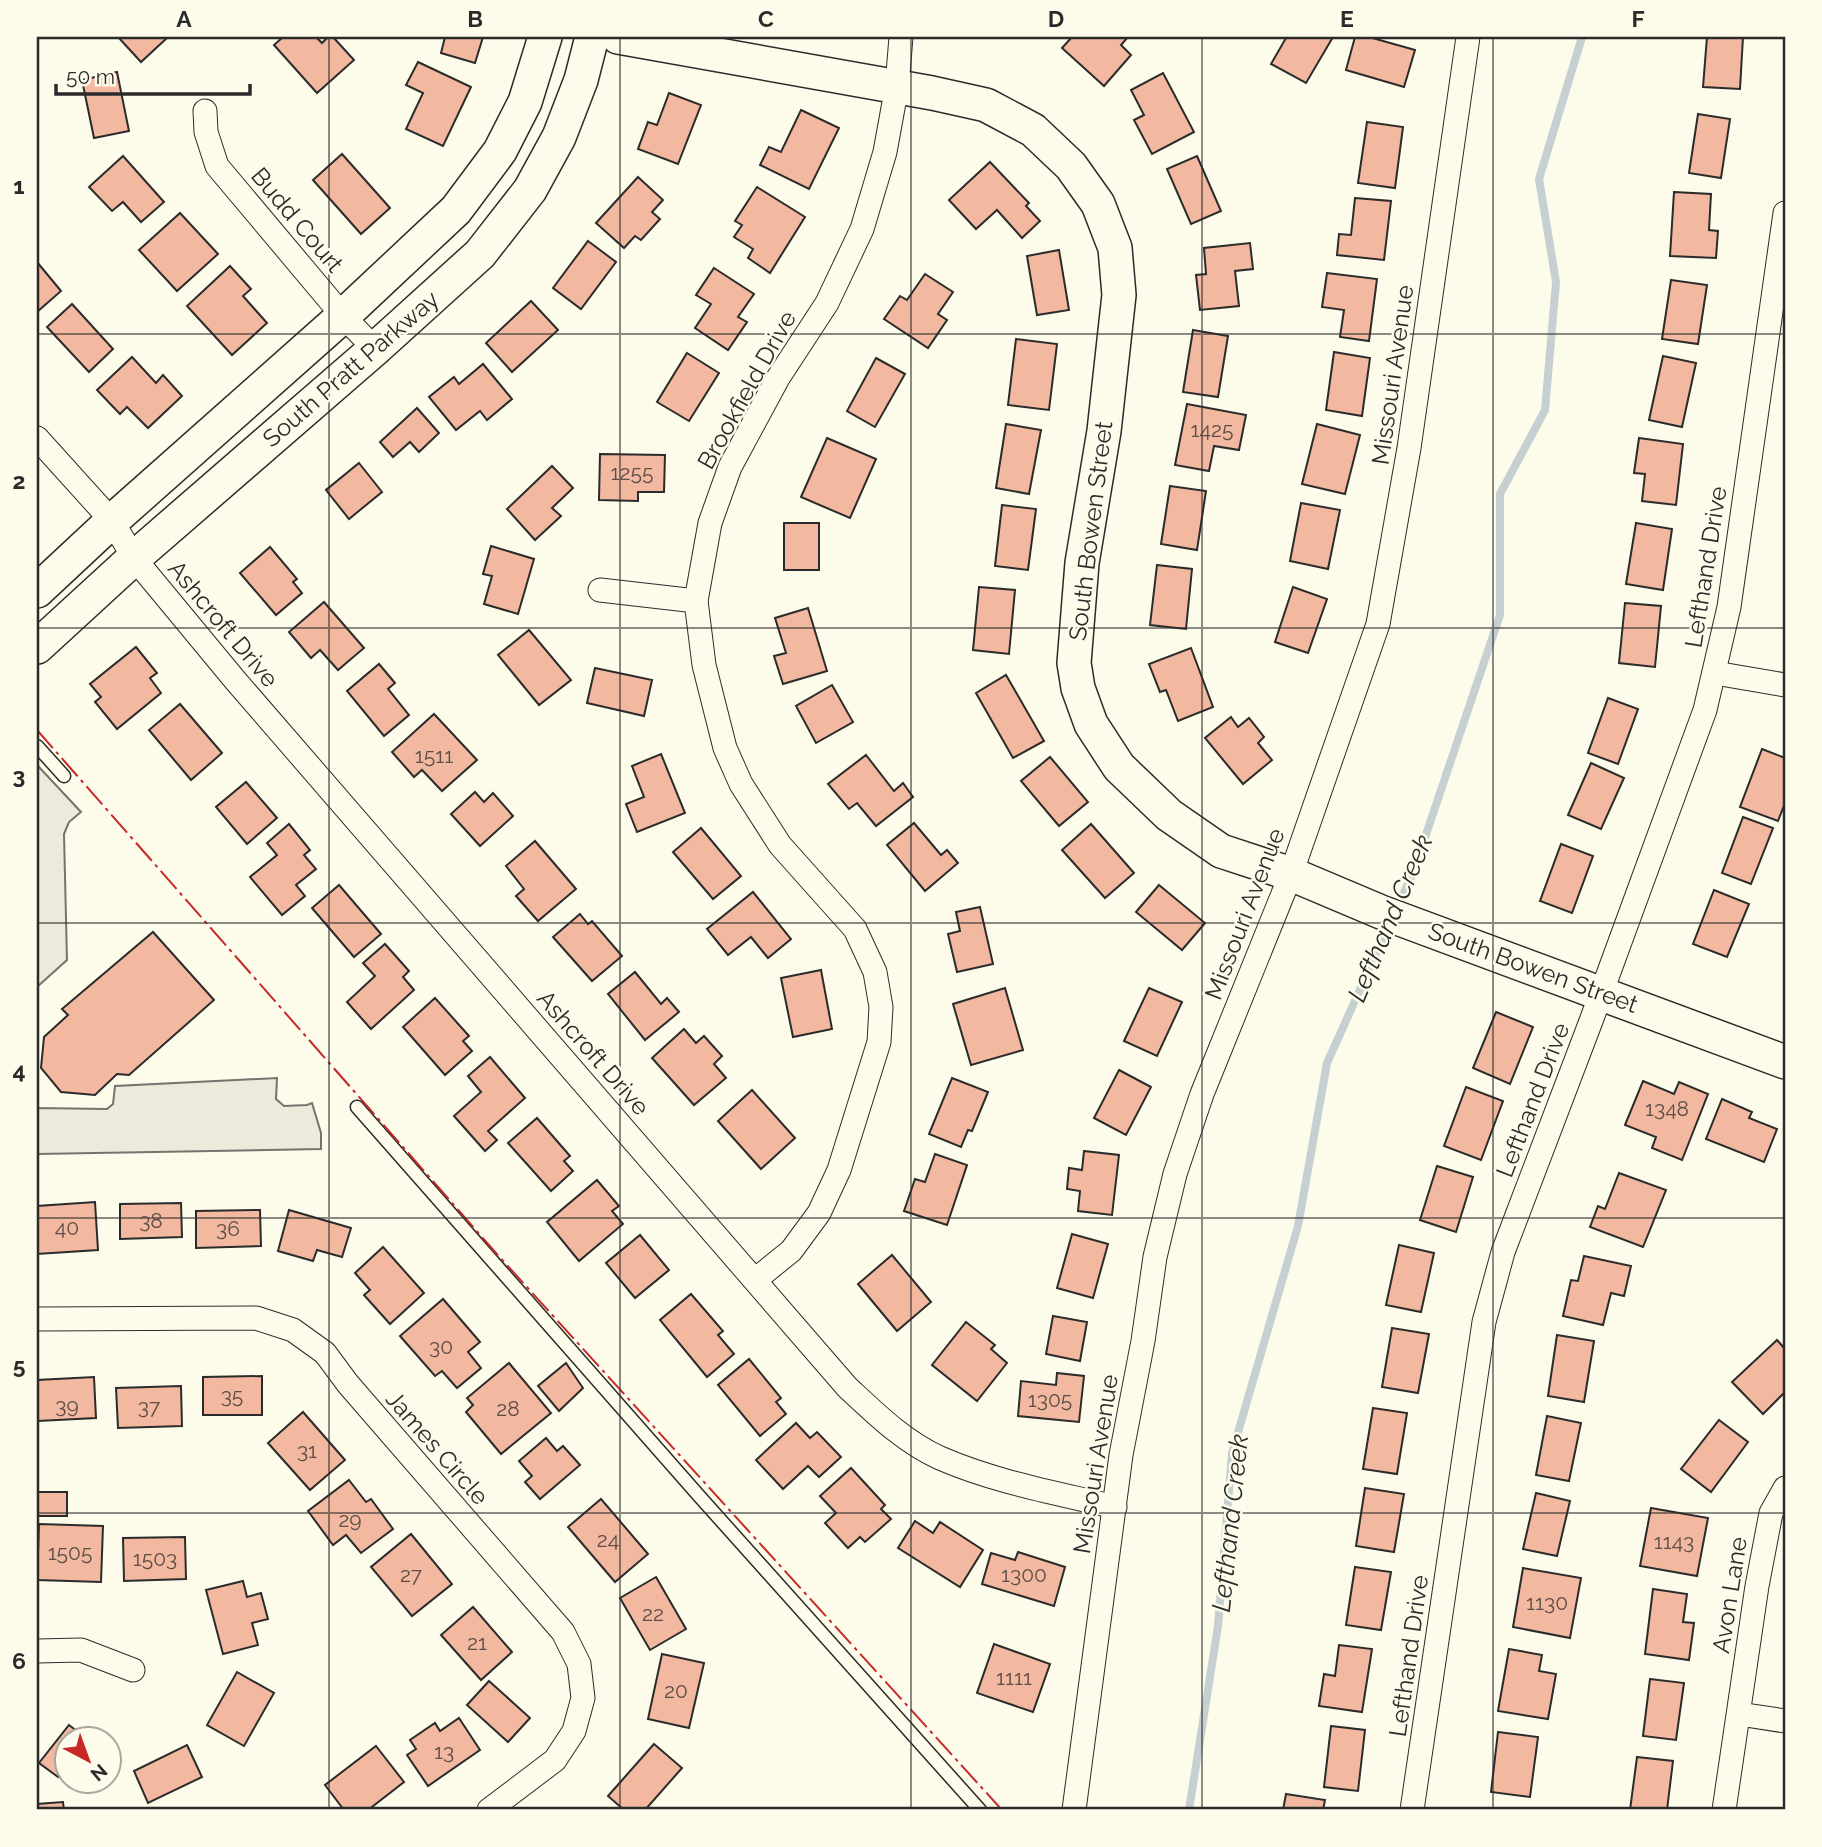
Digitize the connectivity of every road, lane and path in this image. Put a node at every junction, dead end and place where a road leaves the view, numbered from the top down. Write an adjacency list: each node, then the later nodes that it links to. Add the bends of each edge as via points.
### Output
1 (545, 37): 9 (street, South Pratt Parkway, via 525,102 500,151 456,210)
2 (592, 37): 10 (street, South Pratt Parkway, via 582,80 559,137 530,190 480,254)
3 (618, 37): 6 (street, South Bowen Street)
4 (901, 37): 6 (street, Brookfield Drive)
5 (1468, 37): 23 (street, Missouri Avenue, via 1409,448 1377,624)
6 (897, 86): 17 (street, Brookfield Drive, via 886,152 862,229 827,303 778,377 730,467 710,523); 23 (street, South Bowen Street, via 986,106 1033,130 1071,166 1098,204 1115,248 1119,295 1104,431 1082,563 1074,663 1078,688 1091,724 1119,767 1169,815 1221,851)
7 (205, 111): 9 (street, Budd Court, via 206,132 218,166)
8 (1785, 213): 11 (street, Lefthand Drive)
9 (343, 316): 10 (street, Budd Court); 13 (street, South Pratt Parkway)
10 (375, 349): 14 (street, South Pratt Parkway)
11 (1774, 369): 19 (street, Lefthand Drive)
12 (37, 439): 13 (street, Ashcroft Drive)
13 (112, 521): 14 (street, Ashcroft Drive); 16 (street, South Pratt Parkway)
14 (134, 558): 18 (street, South Pratt Parkway); 27 (street, Ashcroft Drive)
15 (600, 590): 17 (street)
16 (37, 591)
17 (696, 601): 27 (street, Brookfield Drive, via 704,665 725,748 741,784 780,845 855,929 875,972 881,1007 879,1042 839,1170 819,1213 790,1251)
18 (37, 647)
19 (1715, 673): 20 (street); 24 (street, Lefthand Drive)
20 (1785, 685)
21 (37, 746): 22 (lane)
22 (64, 776)
23 (1291, 873): 24 (street, South Bowen Street, via 1381,912); 30 (street, Missouri Avenue, via 1202,1094 1175,1174 1155,1256)
24 (1602, 992): 25 (street, South Bowen Street); 38 (street, Lefthand Drive, via 1503,1252 1484,1322)
25 (1785, 1062)
26 (357, 1107): 36 (lane)
27 (755, 1280): 30 (street, Ashcroft Drive, via 847,1387 889,1427 939,1457 1009,1481)
28 (37, 1318): 35 (street, James Circle, via 256,1318 293,1330 325,1353 563,1632 579,1664 583,1698 574,1731 555,1760)
29 (1785, 1488): 33 (street, Avon Lane, via 1770,1513)
30 (1115, 1507): 37 (street, Missouri Avenue)
31 (37, 1651): 32 (street, via 81,1650)
32 (133, 1670)
33 (1739, 1714): 34 (street); 39 (street, Avon Lane)
34 (1785, 1721)
35 (489, 1810)
36 (980, 1810)
37 (1074, 1810)
38 (1412, 1810)
39 (1724, 1810)

